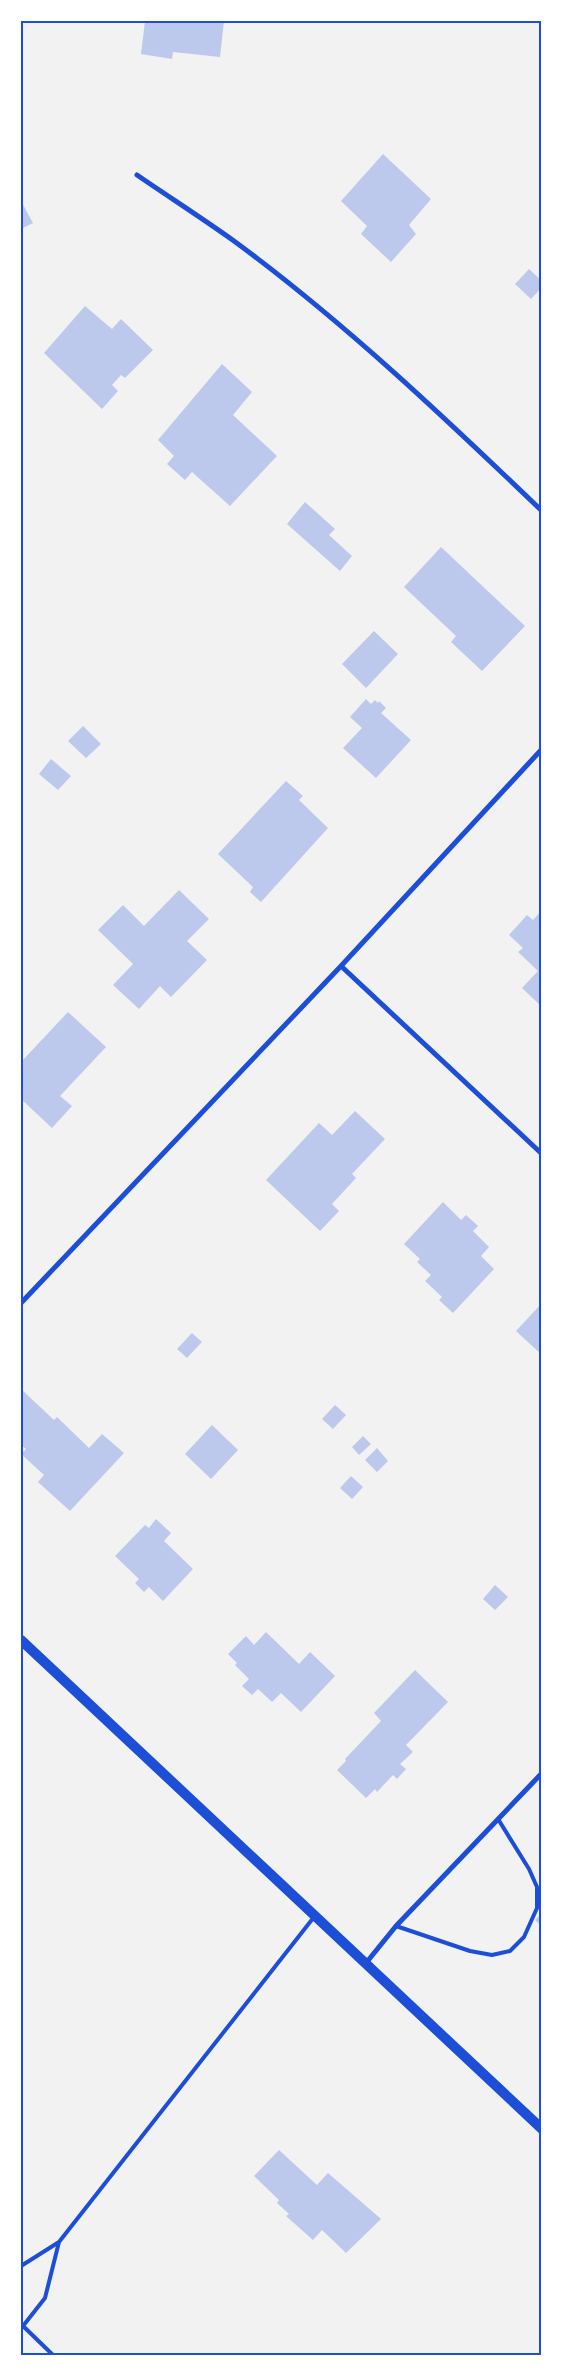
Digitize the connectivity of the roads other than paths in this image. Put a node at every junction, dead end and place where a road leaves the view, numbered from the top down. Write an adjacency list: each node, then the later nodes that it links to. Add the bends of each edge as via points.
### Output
1 (137, 175): 2 (street, via 234,242 316,306 424,400)
2 (542, 511)
3 (542, 749): 4 (street)
4 (341, 966): 5 (street); 6 (street)
5 (542, 1154)
6 (21, 1303)
7 (21, 1640): 10 (main road)
8 (542, 1773): 9 (street)
9 (498, 1819): 11 (street); 11 (lane, via 537,1887 537,1908 524,1936 510,1951 492,1955 470,1951)
10 (315, 1915): 12 (main road); 14 (lane)
11 (396, 1926): 12 (street)
12 (366, 1962): 13 (main road)
13 (542, 2129)
14 (60, 2242): 15 (lane); 16 (lane, via 45,2298 23,2326)
15 (21, 2266)
16 (54, 2356)

